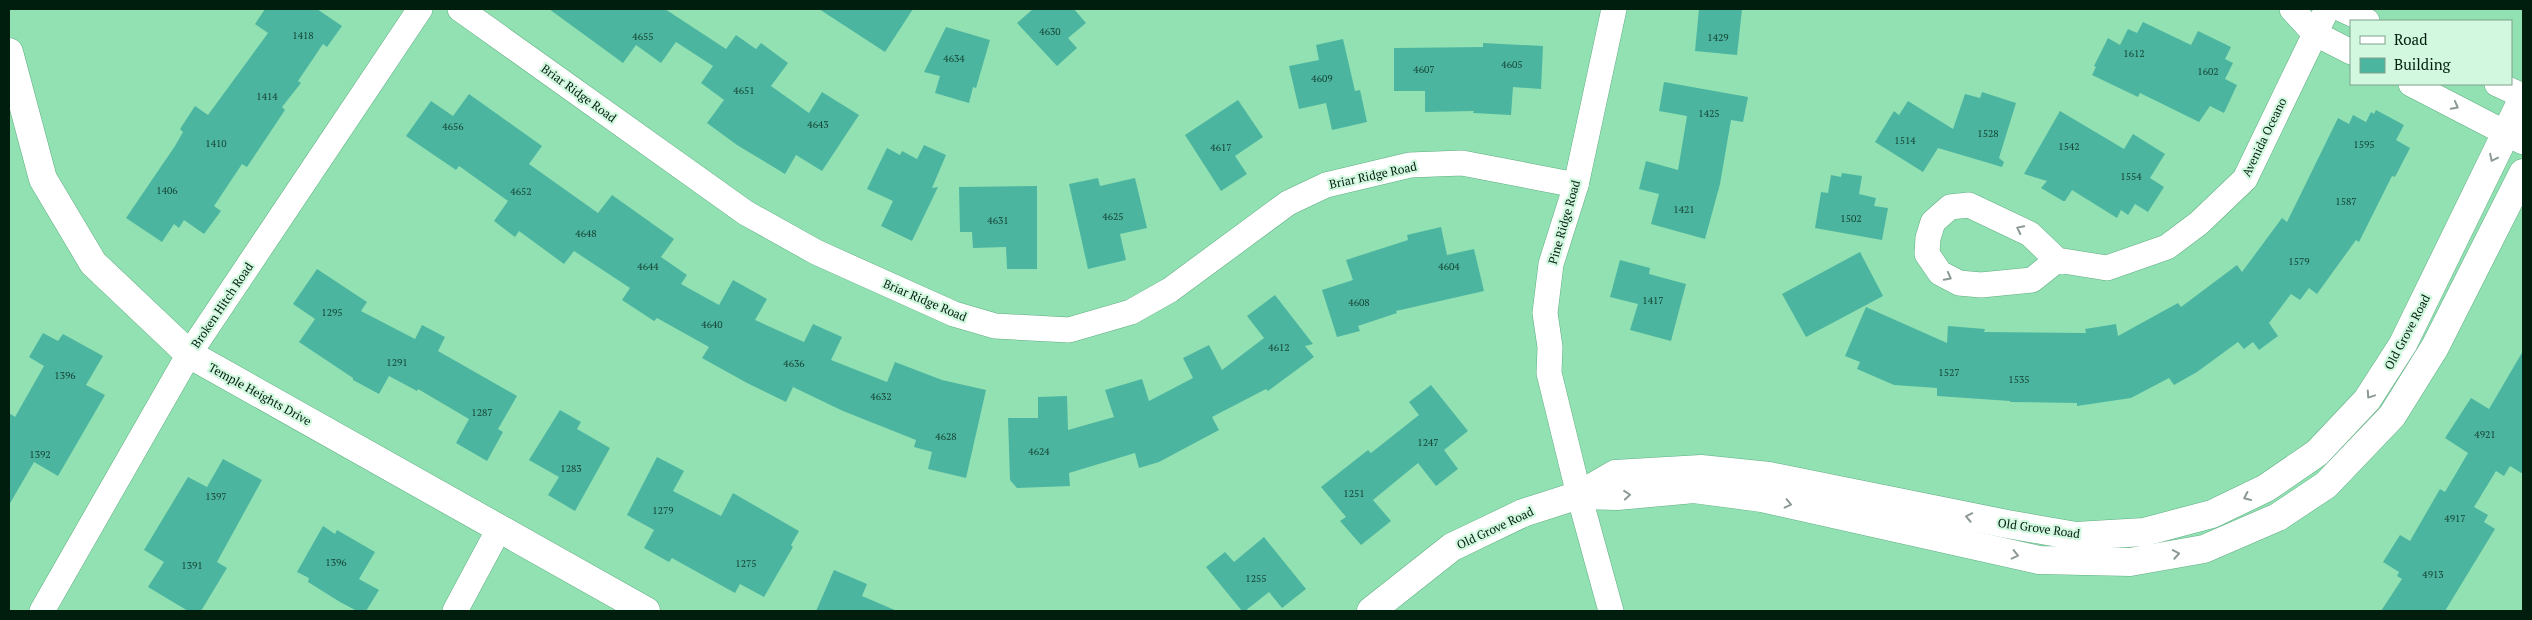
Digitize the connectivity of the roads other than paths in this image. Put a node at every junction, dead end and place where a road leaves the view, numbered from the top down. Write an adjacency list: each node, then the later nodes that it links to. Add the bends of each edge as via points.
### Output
1 (420, 9): 18 (street, Broken Hitch Road)
2 (460, 9): 16 (street, Briar Ridge Road, via 746,213 816,252 954,314 994,326 1069,330 1131,312 1170,290 1288,203 1326,185 1410,165 1462,163)
3 (1614, 9): 16 (street, Pine Ridge Road)
4 (2292, 9): 8 (street)
5 (2327, 9): 8 (street, Avenida Oceano)
6 (2341, 9): 7 (street)
7 (2365, 20)
8 (2314, 33): 9 (street); 17 (street, Avenida Oceano, via 2245,179 2199,223 2167,247 2107,268)
9 (2350, 51)
10 (9, 52): 18 (street, Temple Heights Drive, via 44,178 93,263)
11 (2413, 85): 14 (street, one-way to 14)
12 (2499, 85): 13 (street)
13 (2523, 97): 14 (street, Old Grove Road)
14 (2514, 137): 19 (street, Old Grove Road, one-way to 19, via 2403,344 2367,400 2317,453 2266,488 2212,514 2144,532 2076,536 1769,476 1701,469 1615,474)
15 (2523, 173): 19 (street, Old Grove Road, one-way to 15, via 1617,496 1694,489 1762,498 2039,560 2130,562 2204,549 2278,517 2326,486 2392,416 2435,347)
16 (1576, 185): 19 (street, Pine Ridge Road, via 1551,264 1545,313 1550,372)
17 (2057, 260): 17 (street, one-way to 17, via 2030,234 1969,205 1950,207 1933,222 1928,238 1927,254 1940,273 1959,283 1981,285 2032,280)
18 (189, 354): 20 (street, Temple Heights Drive); 21 (street, Broken Hitch Road)
19 (1579, 495): 24 (street, Old Grove Road, via 1523,513 1452,548); 25 (street, Pine Ridge Road)
20 (500, 529): 22 (street); 23 (street, Temple Heights Drive)
21 (42, 611)
22 (456, 611)
23 (646, 611)
24 (1371, 611)
25 (1611, 611)

